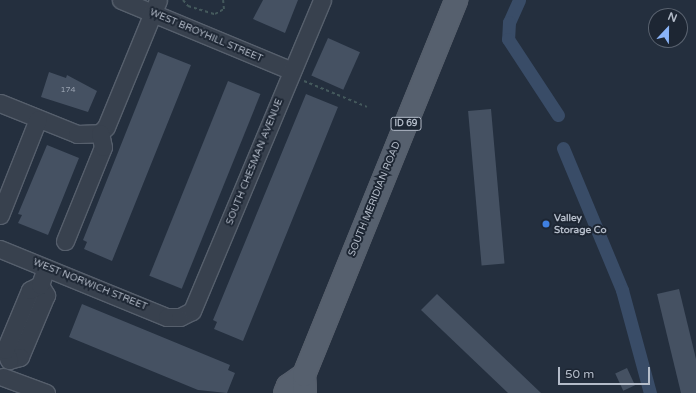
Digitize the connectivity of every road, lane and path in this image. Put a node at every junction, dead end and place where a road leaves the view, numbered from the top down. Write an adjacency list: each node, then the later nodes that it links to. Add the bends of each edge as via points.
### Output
1 (121, 0): 6 (street, WEST BROYHILL STREET)
2 (183, 0): 7 (path, via 188,6)
3 (223, 0): 7 (path, via 222,12)
4 (322, 0): 9 (street, SOUTH CHESMAN AVENUE)
5 (456, 0): 20 (main road, SOUTH MERIDIAN ROAD / ID 69)
6 (155, 7): 9 (street, WEST BROYHILL STREET); 13 (street, via 106,127)
7 (211, 13): 8 (path)
8 (209, 17)
9 (295, 75): 11 (path); 18 (street, SOUTH CHESMAN AVENUE, via 198,303)
10 (0, 103): 12 (street)
11 (367, 107)
12 (38, 119): 13 (street, via 77,134); 14 (street)
13 (100, 133): 15 (street, via 103,147)
14 (0, 215)
15 (65, 242)
16 (0, 249): 17 (street, WEST NORWICH STREET)
17 (46, 268): 18 (street, WEST NORWICH STREET, via 167,317); 19 (street, via 40,285 30,290 6,350 9,360)
18 (180, 317)
19 (1, 380): 21 (street)
20 (298, 386)
21 (46, 393)

